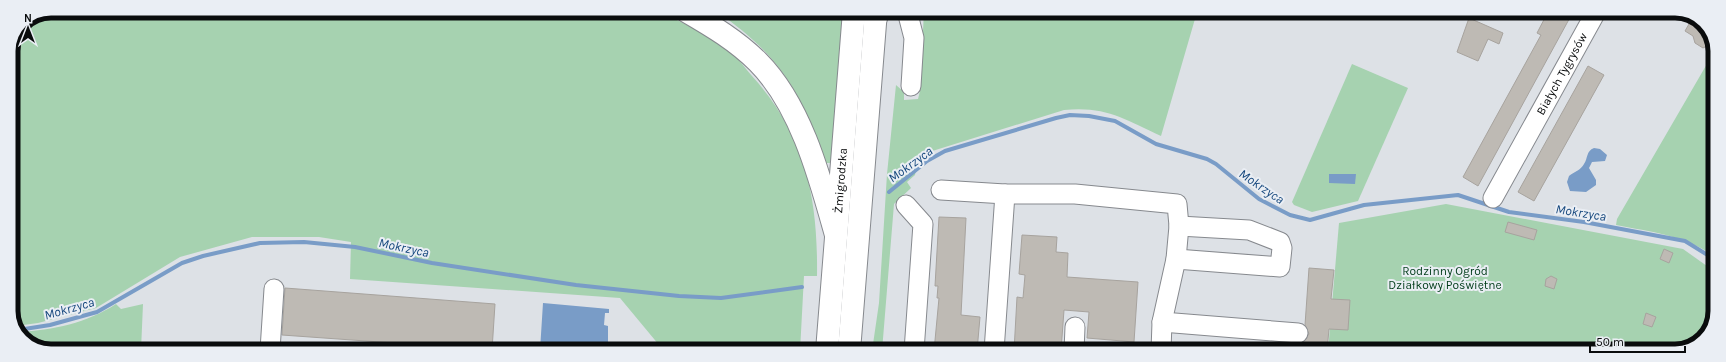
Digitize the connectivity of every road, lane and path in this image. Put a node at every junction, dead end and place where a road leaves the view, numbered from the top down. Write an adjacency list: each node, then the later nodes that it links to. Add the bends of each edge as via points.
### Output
1 (698, 18): 12 (main road, via 728,36 758,62 780,89 805,139 820,178)
2 (853, 18): 12 (main road, Żmigrodzka)
3 (876, 18): 20 (main road, Żmigrodzka)
4 (909, 18): 6 (street, via 914,38)
5 (1593, 18): 9 (street, Białych Tygrysów)
6 (911, 86)
7 (941, 190): 8 (street)
8 (1005, 194): 11 (street, via 1075,194 1177,204); 22 (street)
9 (1493, 198)
10 (906, 205): 21 (street, via 923,224)
11 (1179, 226): 13 (street); 13 (street, via 1250,230 1280,242 1282,248 1280,267)
12 (836, 235): 19 (main road, Żmigrodzka)
13 (1176, 260): 15 (street)
14 (274, 289): 18 (street)
15 (1162, 322): 17 (street); 24 (street)
16 (1075, 327): 23 (street)
17 (1298, 334)
18 (270, 344)
19 (828, 344)
20 (850, 344)
21 (914, 344)
22 (994, 344)
23 (1074, 344)
24 (1161, 344)

